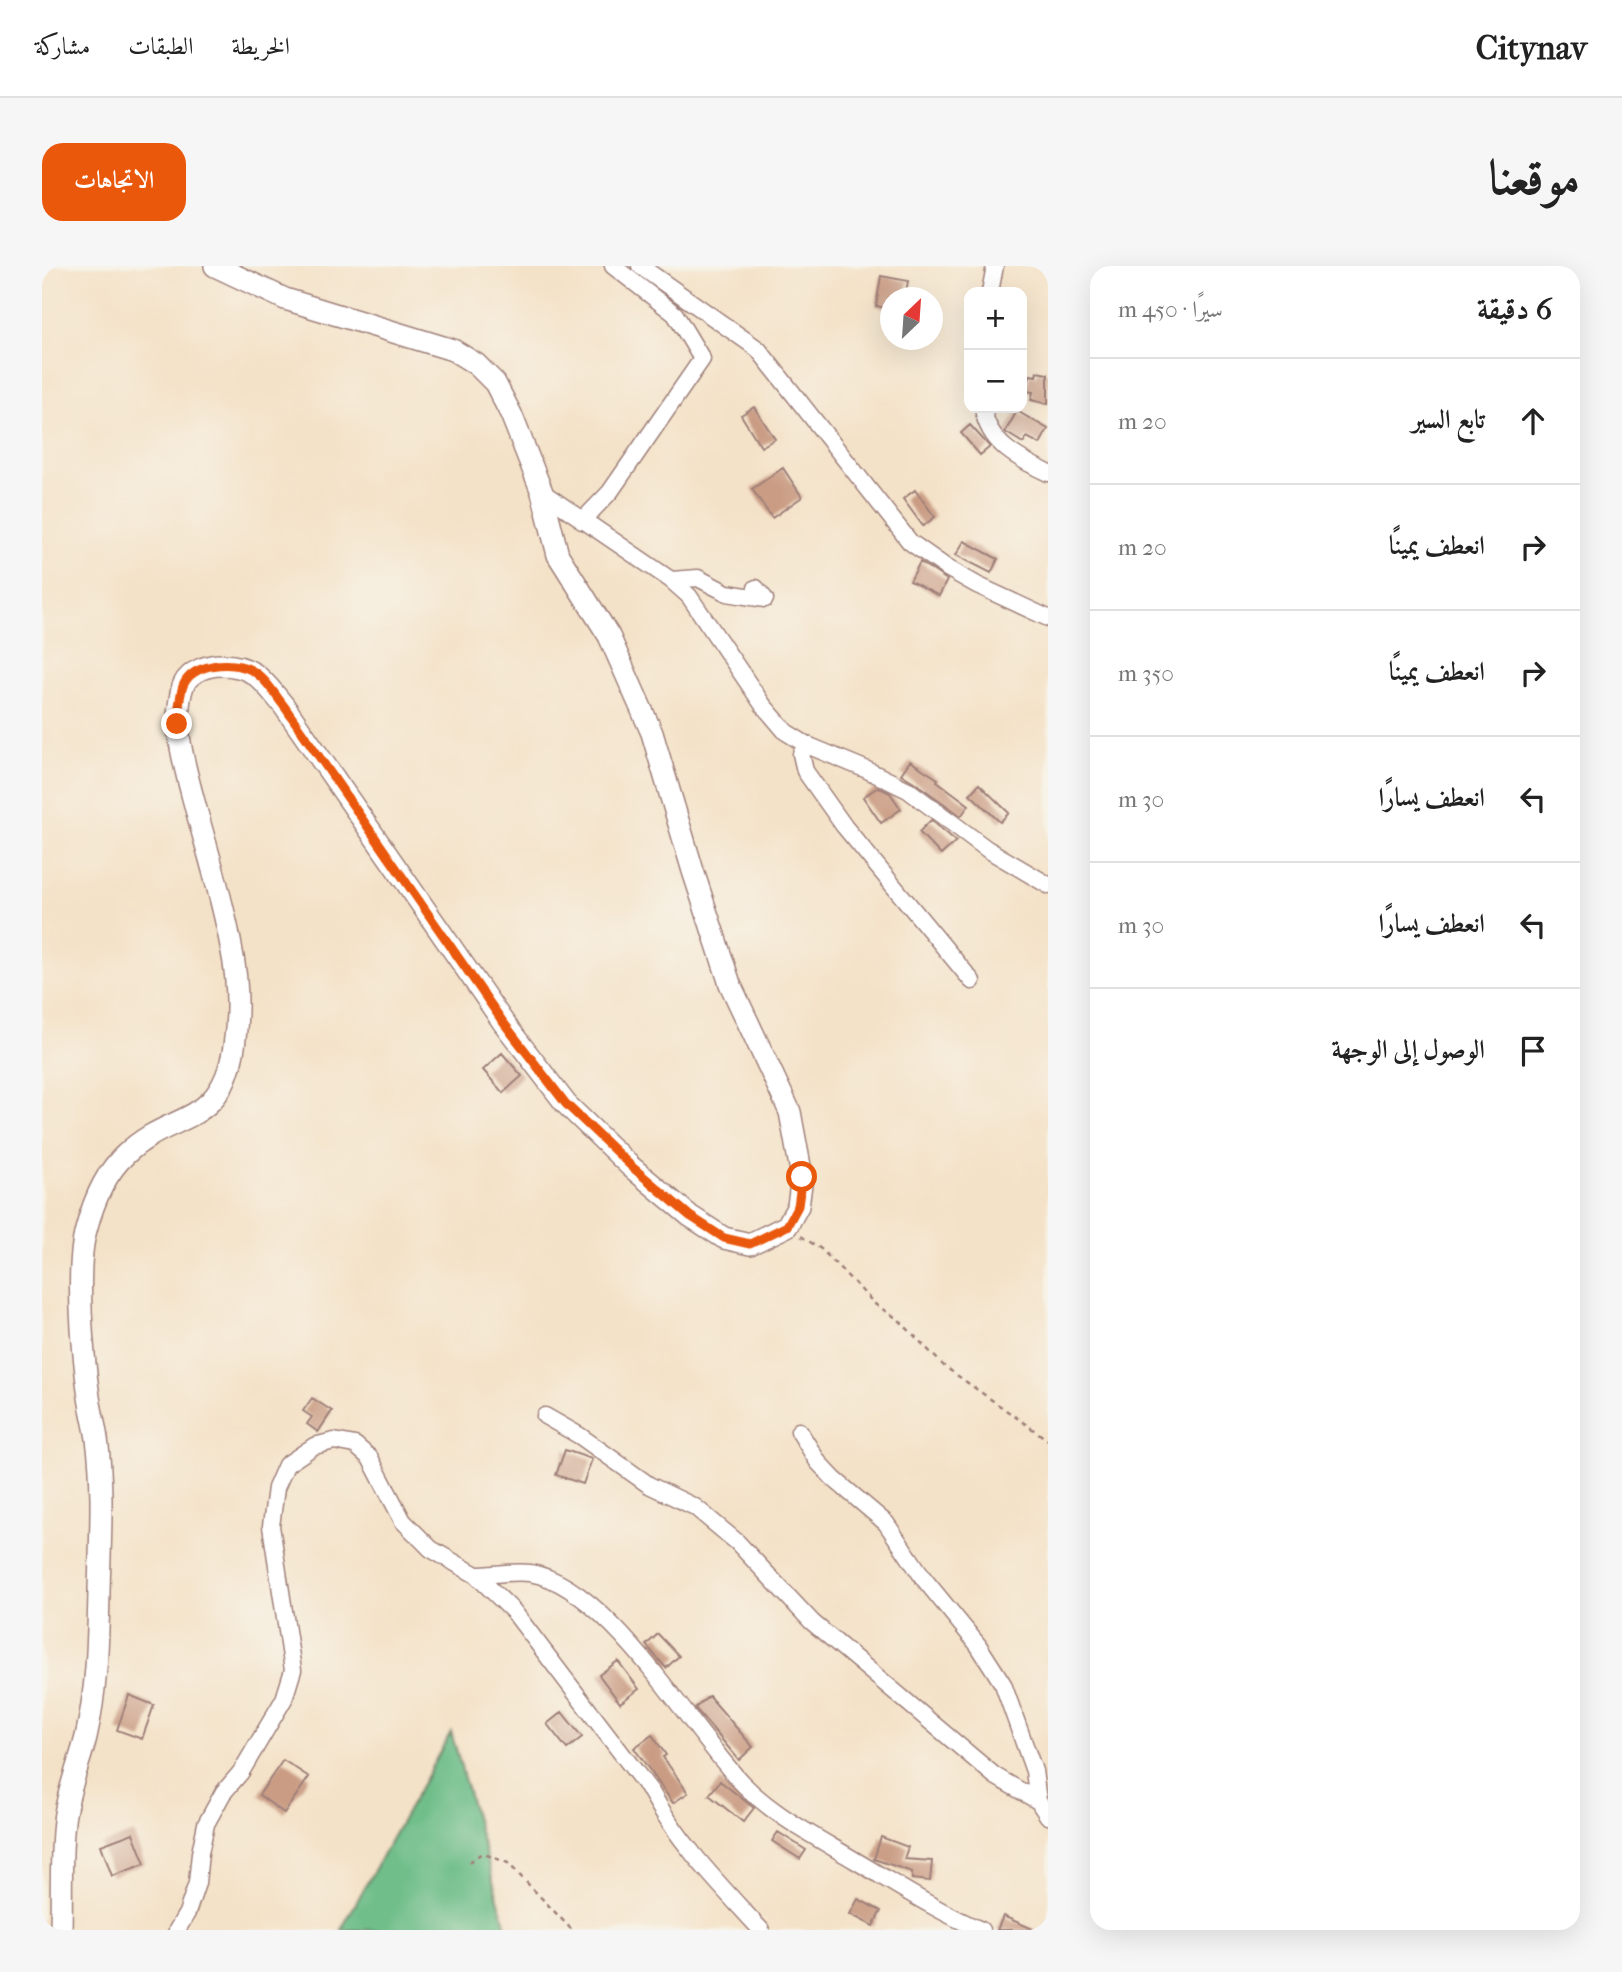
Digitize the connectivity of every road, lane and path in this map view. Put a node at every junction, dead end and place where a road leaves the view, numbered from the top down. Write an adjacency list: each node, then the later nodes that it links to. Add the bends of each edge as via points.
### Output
1 (215, 266): 8 (street, via 285,299 453,350 476,364 495,383 511,414)
2 (613, 266): 9 (street, via 675,314 702,359 610,492)
3 (640, 266): 12 (street, via 758,349 910,542 977,585)
4 (995, 266): 5 (street)
5 (991, 287)
6 (985, 413): 7 (street, via 995,439 1018,459)
7 (1048, 473)
8 (542, 492): 9 (street); 16 (street, via 558,555 609,636 652,733 730,984 790,1112 802,1177 798,1206)
9 (582, 521): 10 (street)
10 (671, 580): 11 (street, via 698,578 727,593 765,599); 13 (street, via 689,596 763,705 786,732)
11 (756, 588)
12 (1048, 618)
13 (807, 745): 14 (street, via 908,790 987,849); 15 (street, via 801,754 805,771 844,826)
14 (1048, 885)
15 (972, 981)
16 (787, 1226): 19 (path, via 821,1249 944,1366); 24 (street, via 750,1244 724,1238 631,1166 566,1104 503,1022 264,681 251,670 231,665 198,670 184,684 177,724 231,945 238,990 233,1051 221,1088 209,1105 127,1153 108,1175 84,1234 81,1298 100,1510 97,1652 89,1722 64,1822)
17 (545, 1416): 21 (street, via 649,1485 695,1507 737,1542 844,1650 995,1776)
18 (799, 1431): 21 (street, via 834,1479 886,1523 978,1645 1003,1684 1034,1772)
19 (1048, 1440)
20 (476, 1575): 25 (street, via 431,1549 403,1521 370,1458 355,1445 334,1441 314,1446 286,1465 276,1488 271,1526 293,1670 278,1709 206,1824 197,1883); 27 (street, via 514,1612 651,1792 668,1823); 28 (street, via 529,1573 558,1583 588,1604 661,1681 751,1791 813,1838)
21 (1038, 1801): 22 (street)
22 (1048, 1816)
23 (469, 1862): 26 (path, via 482,1853 508,1863)
24 (61, 1930)
25 (177, 1930)
26 (572, 1930)
27 (761, 1930)
28 (981, 1930)

